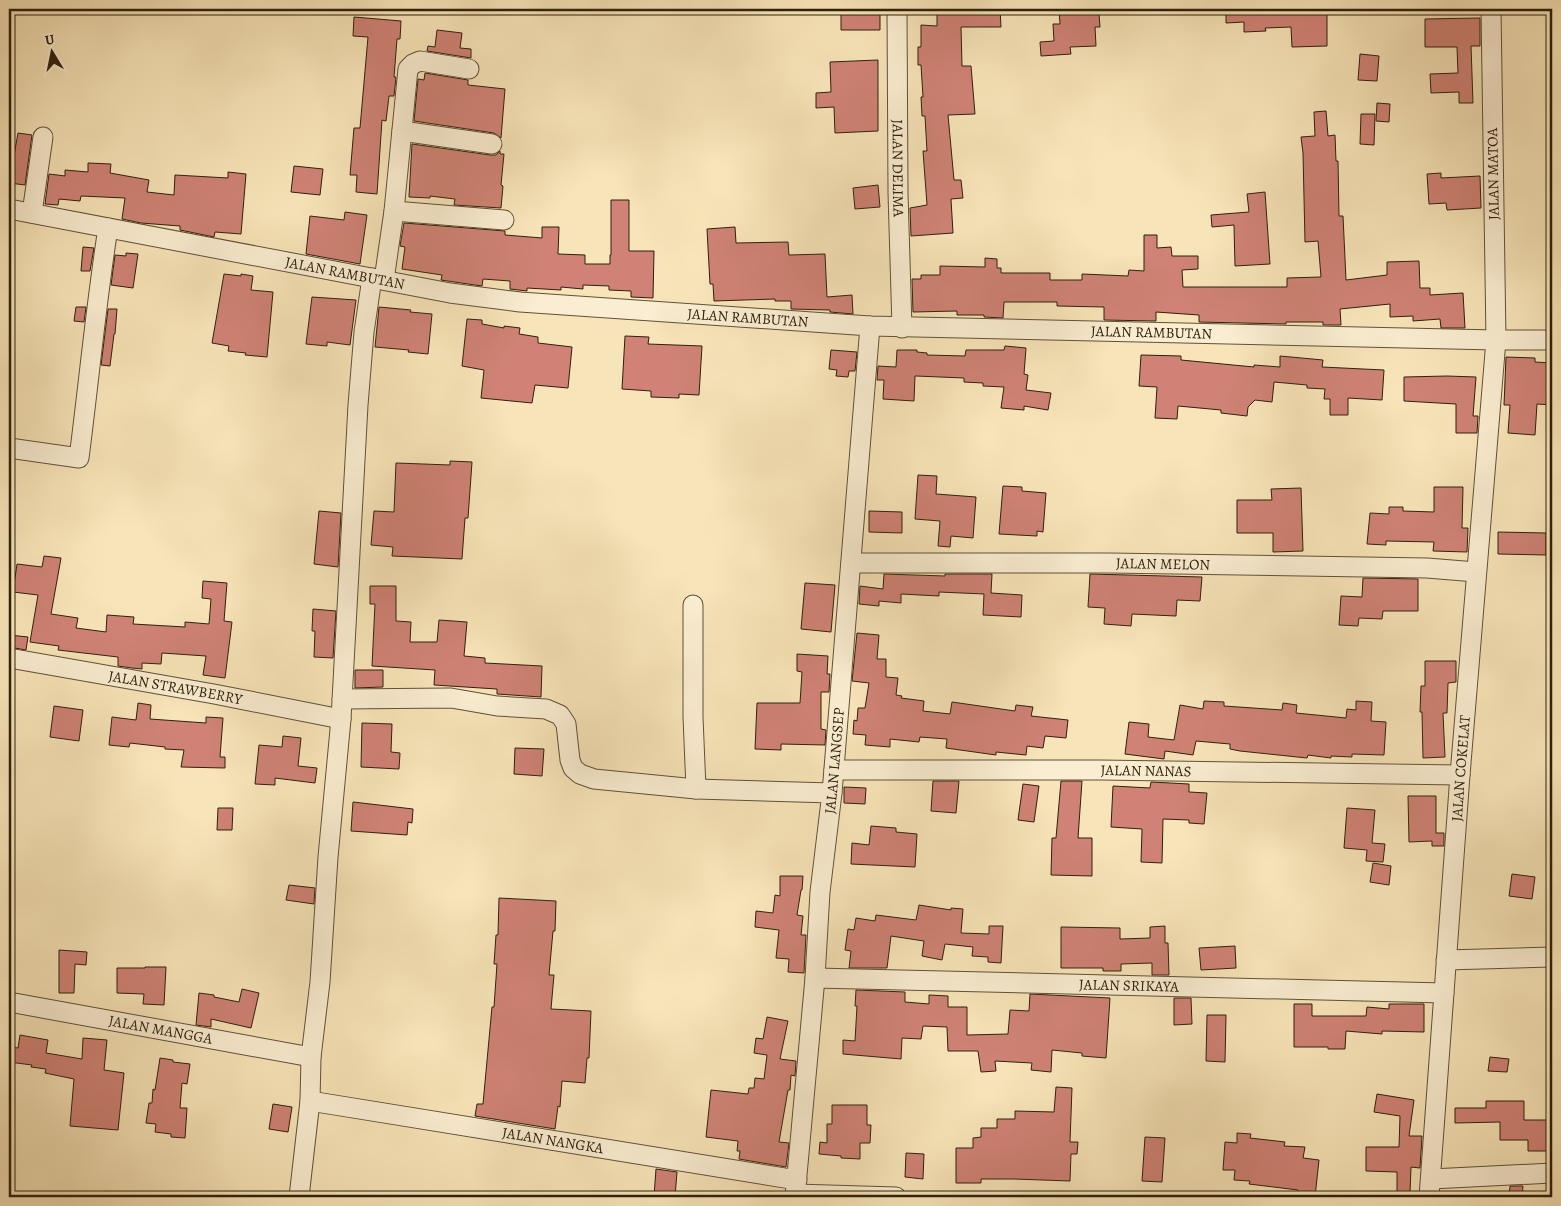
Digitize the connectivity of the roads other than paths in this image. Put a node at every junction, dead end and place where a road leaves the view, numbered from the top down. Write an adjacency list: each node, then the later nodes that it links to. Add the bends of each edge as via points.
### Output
1 (897, 9): 14 (street, JALAN DELIMA)
2 (1491, 9): 15 (street, JALAN MATOA)
3 (469, 69): 4 (street, via 420,61 410,66)
4 (402, 131): 6 (street); 8 (street)
5 (43, 138): 9 (street)
6 (492, 144)
7 (9, 209): 9 (street, JALAN RAMBUTAN)
8 (394, 211): 10 (street); 12 (street)
9 (32, 212): 11 (street, JALAN RAMBUTAN)
10 (504, 220)
11 (108, 228): 12 (street, JALAN RAMBUTAN); 17 (street, via 79,458)
12 (378, 279): 13 (street, JALAN RAMBUTAN, via 520,302); 22 (street, via 364,332)
13 (870, 326): 14 (street, JALAN RAMBUTAN); 18 (street, JALAN LANGSEP)
14 (902, 328): 15 (street, JALAN RAMBUTAN)
15 (1496, 340): 16 (street, JALAN RAMBUTAN); 19 (street, JALAN COKELAT)
16 (1552, 340)
17 (9, 448)
18 (850, 563): 19 (street, JALAN MELON, via 1159,564 1417,568); 24 (street, JALAN LANGSEP)
19 (1476, 572): 25 (street, JALAN COKELAT)
20 (693, 605): 26 (street)
21 (9, 658): 23 (street, JALAN STRAWBERRY)
22 (342, 698): 23 (street); 26 (street, via 452,698 497,706 546,709 560,715 566,724 570,760 580,774 594,779)
23 (341, 719): 33 (street)
24 (834, 770): 25 (street, JALAN NANAS); 27 (street, JALAN LANGSEP)
25 (1460, 775): 29 (street, JALAN COKELAT)
26 (696, 789): 27 (street)
27 (832, 793): 30 (street, JALAN LANGSEP, via 820,892)
28 (1552, 957): 29 (street)
29 (1446, 960): 31 (street, JALAN COKELAT)
30 (815, 978): 31 (street, JALAN SRIKAYA); 37 (street, JALAN LANGSEP)
31 (1444, 993): 36 (street, JALAN COKELAT)
32 (9, 1002): 33 (street, JALAN MANGGA)
33 (311, 1057): 34 (street)
34 (310, 1101): 37 (street, JALAN NANGKA); 38 (street)
35 (1552, 1173): 36 (street)
36 (1430, 1188)
37 (796, 1190): 39 (street, JALAN NANGKA)
38 (299, 1197)
39 (896, 1197)

